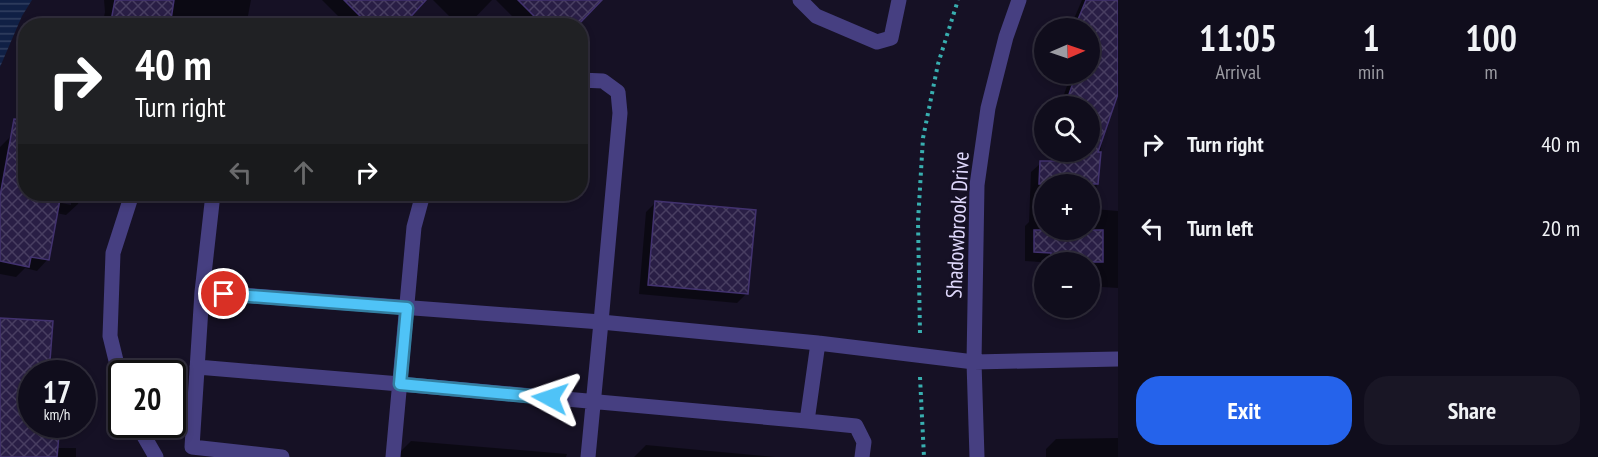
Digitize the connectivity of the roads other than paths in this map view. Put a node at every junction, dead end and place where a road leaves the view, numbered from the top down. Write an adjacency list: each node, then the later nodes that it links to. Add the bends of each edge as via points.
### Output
1 (800, 0): 2 (street, via 816,16 877,42 891,38)
2 (900, 0)
3 (1020, 0): 14 (street, Shadowbrook Drive, via 988,108 977,185)
4 (588, 80): 10 (street, via 603,81 618,92 620,113)
5 (130, 201): 13 (street, via 113,253 110,336)
6 (212, 201): 8 (street)
7 (421, 201): 9 (street, via 414,227)
8 (202, 292): 9 (street); 15 (street)
9 (407, 308): 10 (street); 16 (street)
10 (601, 322): 11 (street); 17 (street)
11 (818, 343): 14 (street); 18 (street)
12 (1118, 359): 14 (street)
13 (116, 360)
14 (974, 362): 26 (street, Shadowbrook Drive)
15 (197, 367): 16 (street); 20 (street)
16 (400, 384): 17 (street); 23 (street)
17 (592, 401): 18 (street); 24 (street)
18 (807, 421): 25 (street, via 856,426 864,442)
19 (145, 438): 21 (street)
20 (189, 452): 22 (street)
21 (156, 457)
22 (282, 457)
23 (393, 457)
24 (588, 457)
25 (862, 457)
26 (976, 457)

